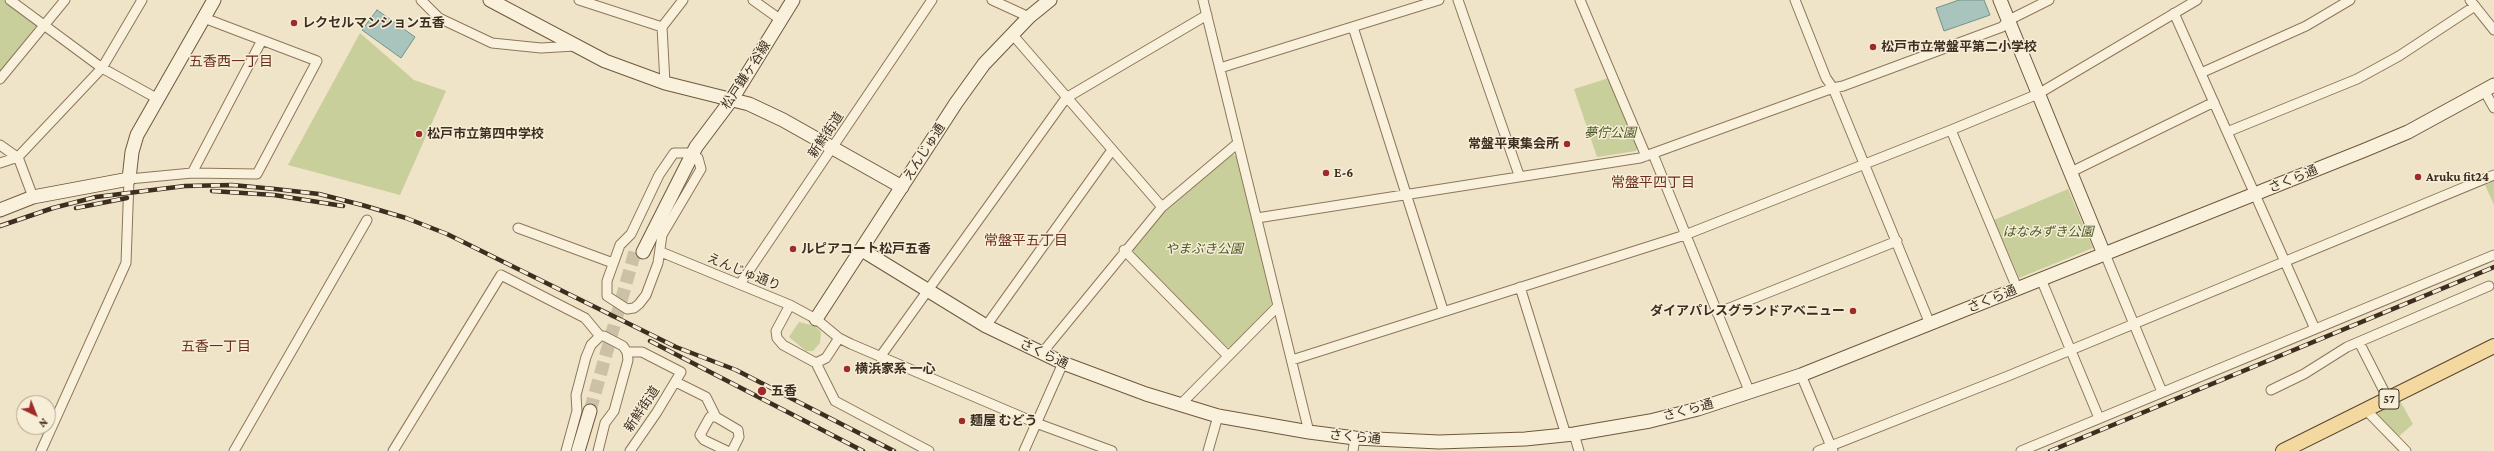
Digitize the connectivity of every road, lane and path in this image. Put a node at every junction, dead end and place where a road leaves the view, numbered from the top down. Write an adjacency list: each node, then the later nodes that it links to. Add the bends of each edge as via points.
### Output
1 (10, 0): 30 (street)
2 (65, 0): 30 (street)
3 (142, 0): 37 (street)
4 (214, 0): 26 (street)
5 (420, 0): 36 (street, via 439,18 492,43 541,48)
6 (579, 0): 31 (street)
7 (683, 0): 31 (street)
8 (753, 0): 28 (street)
9 (793, 0): 28 (street, 松戸鎌ヶ谷線)
10 (932, 0): 54 (street, 新鮮街道)
11 (992, 0): 27 (street)
12 (1050, 0): 27 (street, えんじゅ通)
13 (1203, 0): 25 (street)
14 (1439, 0): 32 (street)
15 (1458, 0): 63 (street)
16 (1580, 0): 57 (street)
17 (1795, 0): 42 (street, via 1826,78)
18 (2000, 0): 29 (street)
19 (2049, 0): 29 (street)
20 (2197, 0): 24 (street)
21 (2350, 0): 39 (street, via 2306,26)
22 (498, 2): 36 (street)
23 (2473, 3): 33 (street); 51 (street, via 2399,56 2357,79)
24 (2174, 13): 39 (street); 44 (street)
25 (1207, 15): 38 (street); 46 (street)
26 (204, 18): 35 (street); 47 (street)
27 (1029, 18): 34 (street, えんじゅ通)
28 (781, 20): 45 (street, 松戸鎌ヶ谷線)
29 (2009, 20): 42 (street, via 2002,27); 44 (street)
30 (44, 26): 37 (street); 40 (street)
31 (662, 26): 41 (street)
32 (1353, 27): 38 (street); 67 (street)
33 (2494, 30)
34 (1012, 34): 46 (street); 66 (street, えんじゅ通, via 984,64)
35 (262, 40): 62 (street); 62 (street, via 317,61 257,174)
36 (576, 46): 41 (street, via 605,61)
37 (102, 68): 47 (street); 58 (street)
38 (1220, 68): 52 (street)
39 (2201, 73): 48 (street)
40 (0, 79)
41 (665, 83): 45 (street)
42 (1833, 88): 57 (street); 60 (street)
43 (2489, 88): 49 (street); 68 (street, さくら通, via 2408,132)
44 (2038, 94): 50 (street); 61 (street)
45 (732, 98): 54 (street, via 783,120); 56 (street, 松戸鎌ヶ谷線)
46 (1066, 98): 55 (street); 90 (street)
47 (158, 99): 65 (street, via 134,143)
48 (2214, 102): 51 (street); 61 (street)
49 (2494, 108)
50 (1951, 130): 60 (street); 89 (street)
51 (2227, 132): 68 (street)
52 (1238, 143): 70 (street); 72 (street)
53 (0, 145): 58 (street)
54 (832, 148): 66 (street); 86 (street, 新鮮街道)
55 (1112, 150): 70 (street); 98 (street)
56 (692, 151): 77 (street, 松戸鎌ヶ谷線, via 676,169 666,187); 80 (street, via 698,158 701,169 662,235 659,242); 84 (street, via 674,153 659,175 631,234 620,245)
57 (1649, 155): 63 (street); 75 (street)
58 (18, 157): 59 (street); 69 (street)
59 (0, 163)
60 (1865, 164): 75 (street); 76 (street)
61 (2071, 172): 81 (street)
62 (192, 173): 65 (street)
63 (1519, 175): 67 (street)
64 (2494, 175): 83 (street)
65 (129, 179): 69 (street); 128 (street, via 126,263)
66 (902, 187): 78 (street, えんじゅ通)
67 (1406, 194): 72 (street); 93 (street)
68 (2255, 195): 81 (street, さくら通); 83 (street)
69 (33, 197): 71 (street)
70 (1162, 207): 79 (street)
71 (0, 210)
72 (1256, 218): 92 (street)
73 (367, 220): 129 (street)
74 (518, 228): 84 (street)
75 (1685, 235): 88 (street); 94 (street)
76 (1897, 241): 94 (street); 96 (street)
77 (639, 250)
78 (862, 250): 90 (street, さくら通); 95 (street, えんじゅ通)
79 (1124, 250): 106 (street); 107 (street)
80 (661, 252): 84 (street, via 646,295 634,308 628,309 607,296 607,281); 86 (street, えんじゅ通り)
81 (2104, 254): 85 (street, さくら通); 97 (street)
82 (2494, 256): 99 (street)
83 (2285, 262): 97 (street); 99 (street)
84 (613, 263)
85 (2042, 279): 89 (street, さくら通); 104 (street)
86 (740, 284): 91 (street, えんじゅ通り)
87 (2489, 286): 102 (street)
88 (1520, 287): 93 (street); 125 (street)
89 (2017, 288): 96 (street, さくら通)
90 (928, 292): 98 (street, さくら通); 108 (street)
91 (790, 306): 95 (street, えんじゅ通り); 110 (street, via 776,331 777,338)
92 (1278, 308): 107 (street); 109 (street)
93 (1443, 310): 109 (street)
94 (1717, 313): 116 (street)
95 (816, 319): 101 (street, えんじゅ通り)
96 (1930, 324): 112 (street, さくら通)
97 (2134, 324): 104 (street); 115 (street)
98 (986, 326): 106 (street, さくら通)
99 (2315, 329): 115 (street)
100 (600, 336): 105 (street, via 612,338); 130 (street, via 585,318 501,275); 131 (street, via 591,345 581,373 576,395 577,411)
101 (839, 338): 108 (street, えんじゅ通り); 110 (street, via 826,358)
102 (2359, 342): 114 (street); 117 (street)
103 (2494, 346): 117 (main road, 57)
104 (2070, 349): 122 (street); 127 (street)
105 (628, 352): 113 (street, via 642,352 681,372); 134 (street, via 614,411 605,423)
106 (1042, 353): 111 (street, さくら通)
107 (1228, 356): 118 (street)
108 (880, 357): 123 (street, えんじゅ通り)
109 (1292, 360): 124 (street)
110 (816, 363): 138 (street, via 835,401)
111 (1063, 363): 118 (street, さくら通); 123 (street)
112 (1801, 375): 116 (street, さくら通); 127 (street)
113 (676, 382): 121 (street, via 706,397); 135 (street, 新鮮街道)
114 (2272, 390)
115 (2162, 392): 122 (street)
116 (1750, 393): 125 (street, さくら通, via 1650,420)
117 (2388, 399): 119 (main road, 57)
118 (1180, 405): 120 (street, さくら通)
119 (2367, 411): 146 (main road, 57); 147 (street)
120 (1218, 416): 124 (street, さくら通); 141 (street)
121 (716, 417): 136 (street, via 707,419 700,435 704,440); 137 (street, via 740,433)
122 (2099, 418): 145 (street)
123 (1036, 423): 139 (street); 140 (street, えんじゅ通り)
124 (1309, 432): 126 (street, さくら通)
125 (1570, 434): 126 (street, さくら通, via 1482,441); 143 (street)
126 (1355, 438): 142 (street)
127 (1833, 449): 144 (street)
128 (41, 451)
129 (234, 451)
130 (393, 451)
131 (566, 451)
132 (578, 451): 133 (street, via 593,412)
133 (586, 451)
134 (598, 451)
135 (630, 451)
136 (727, 451)
137 (732, 451)
138 (929, 451)
139 (1024, 451)
140 (1112, 451)
141 (1208, 451)
142 (1353, 451)
143 (1579, 451)
144 (1818, 451)
145 (2021, 451)
146 (2283, 451)
147 (2406, 451)

